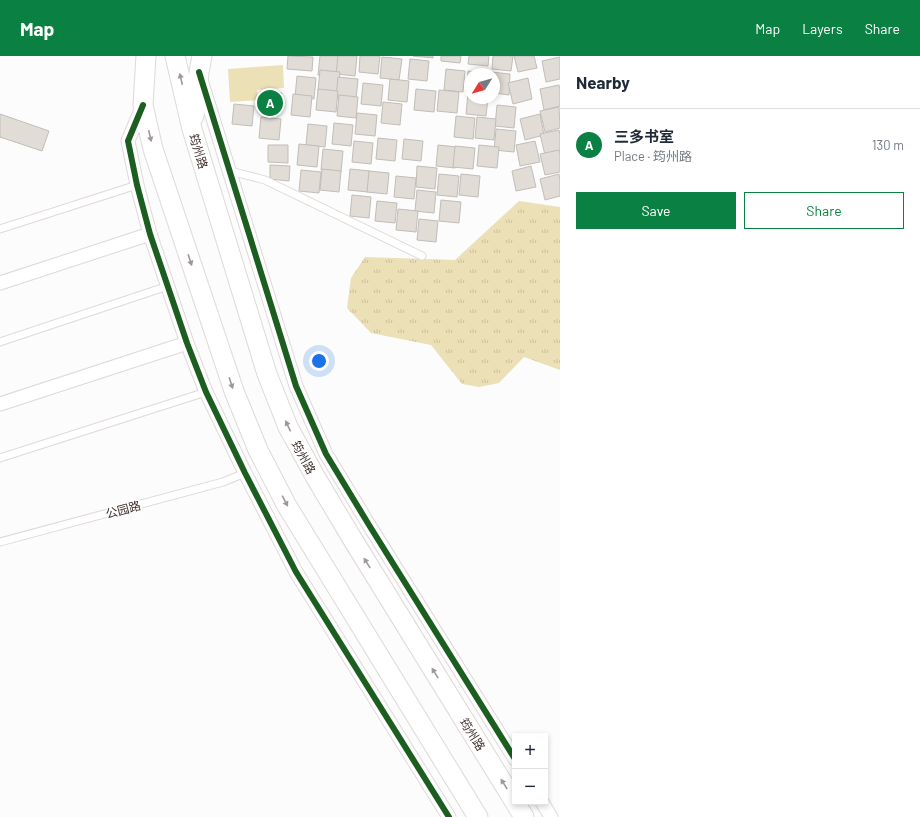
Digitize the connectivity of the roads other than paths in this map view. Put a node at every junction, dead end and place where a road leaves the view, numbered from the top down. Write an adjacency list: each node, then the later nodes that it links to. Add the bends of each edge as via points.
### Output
1 (146, 56): 4 (main road)
2 (175, 56): 5 (main road, 筠州路, one-way to 2)
3 (200, 64): 5 (main road); 6 (street)
4 (143, 105): 7 (street, via 128,140); 23 (main road, one-way to 23, via 153,149 234,391 258,450 287,506)
5 (192, 129): 24 (main road, 筠州路, one-way to 5, via 353,540 288,427 267,374)
6 (230, 171): 10 (lane, via 265,180); 20 (street, via 296,386 326,454)
7 (137, 185): 8 (lane); 9 (street)
8 (0, 229)
9 (150, 234): 11 (street); 12 (street)
10 (422, 256)
11 (0, 284)
12 (168, 286): 13 (lane); 14 (street)
13 (0, 342)
14 (187, 343): 15 (street); 16 (street)
15 (206, 392): 17 (lane); 18 (street)
16 (0, 404)
17 (0, 458)
18 (245, 473): 19 (lane, 公园路, via 223,482); 22 (street, via 296,572)
19 (0, 542)
20 (512, 754)
21 (544, 805): 25 (street)
22 (449, 817)
23 (478, 817)
24 (524, 817)
25 (551, 817)

